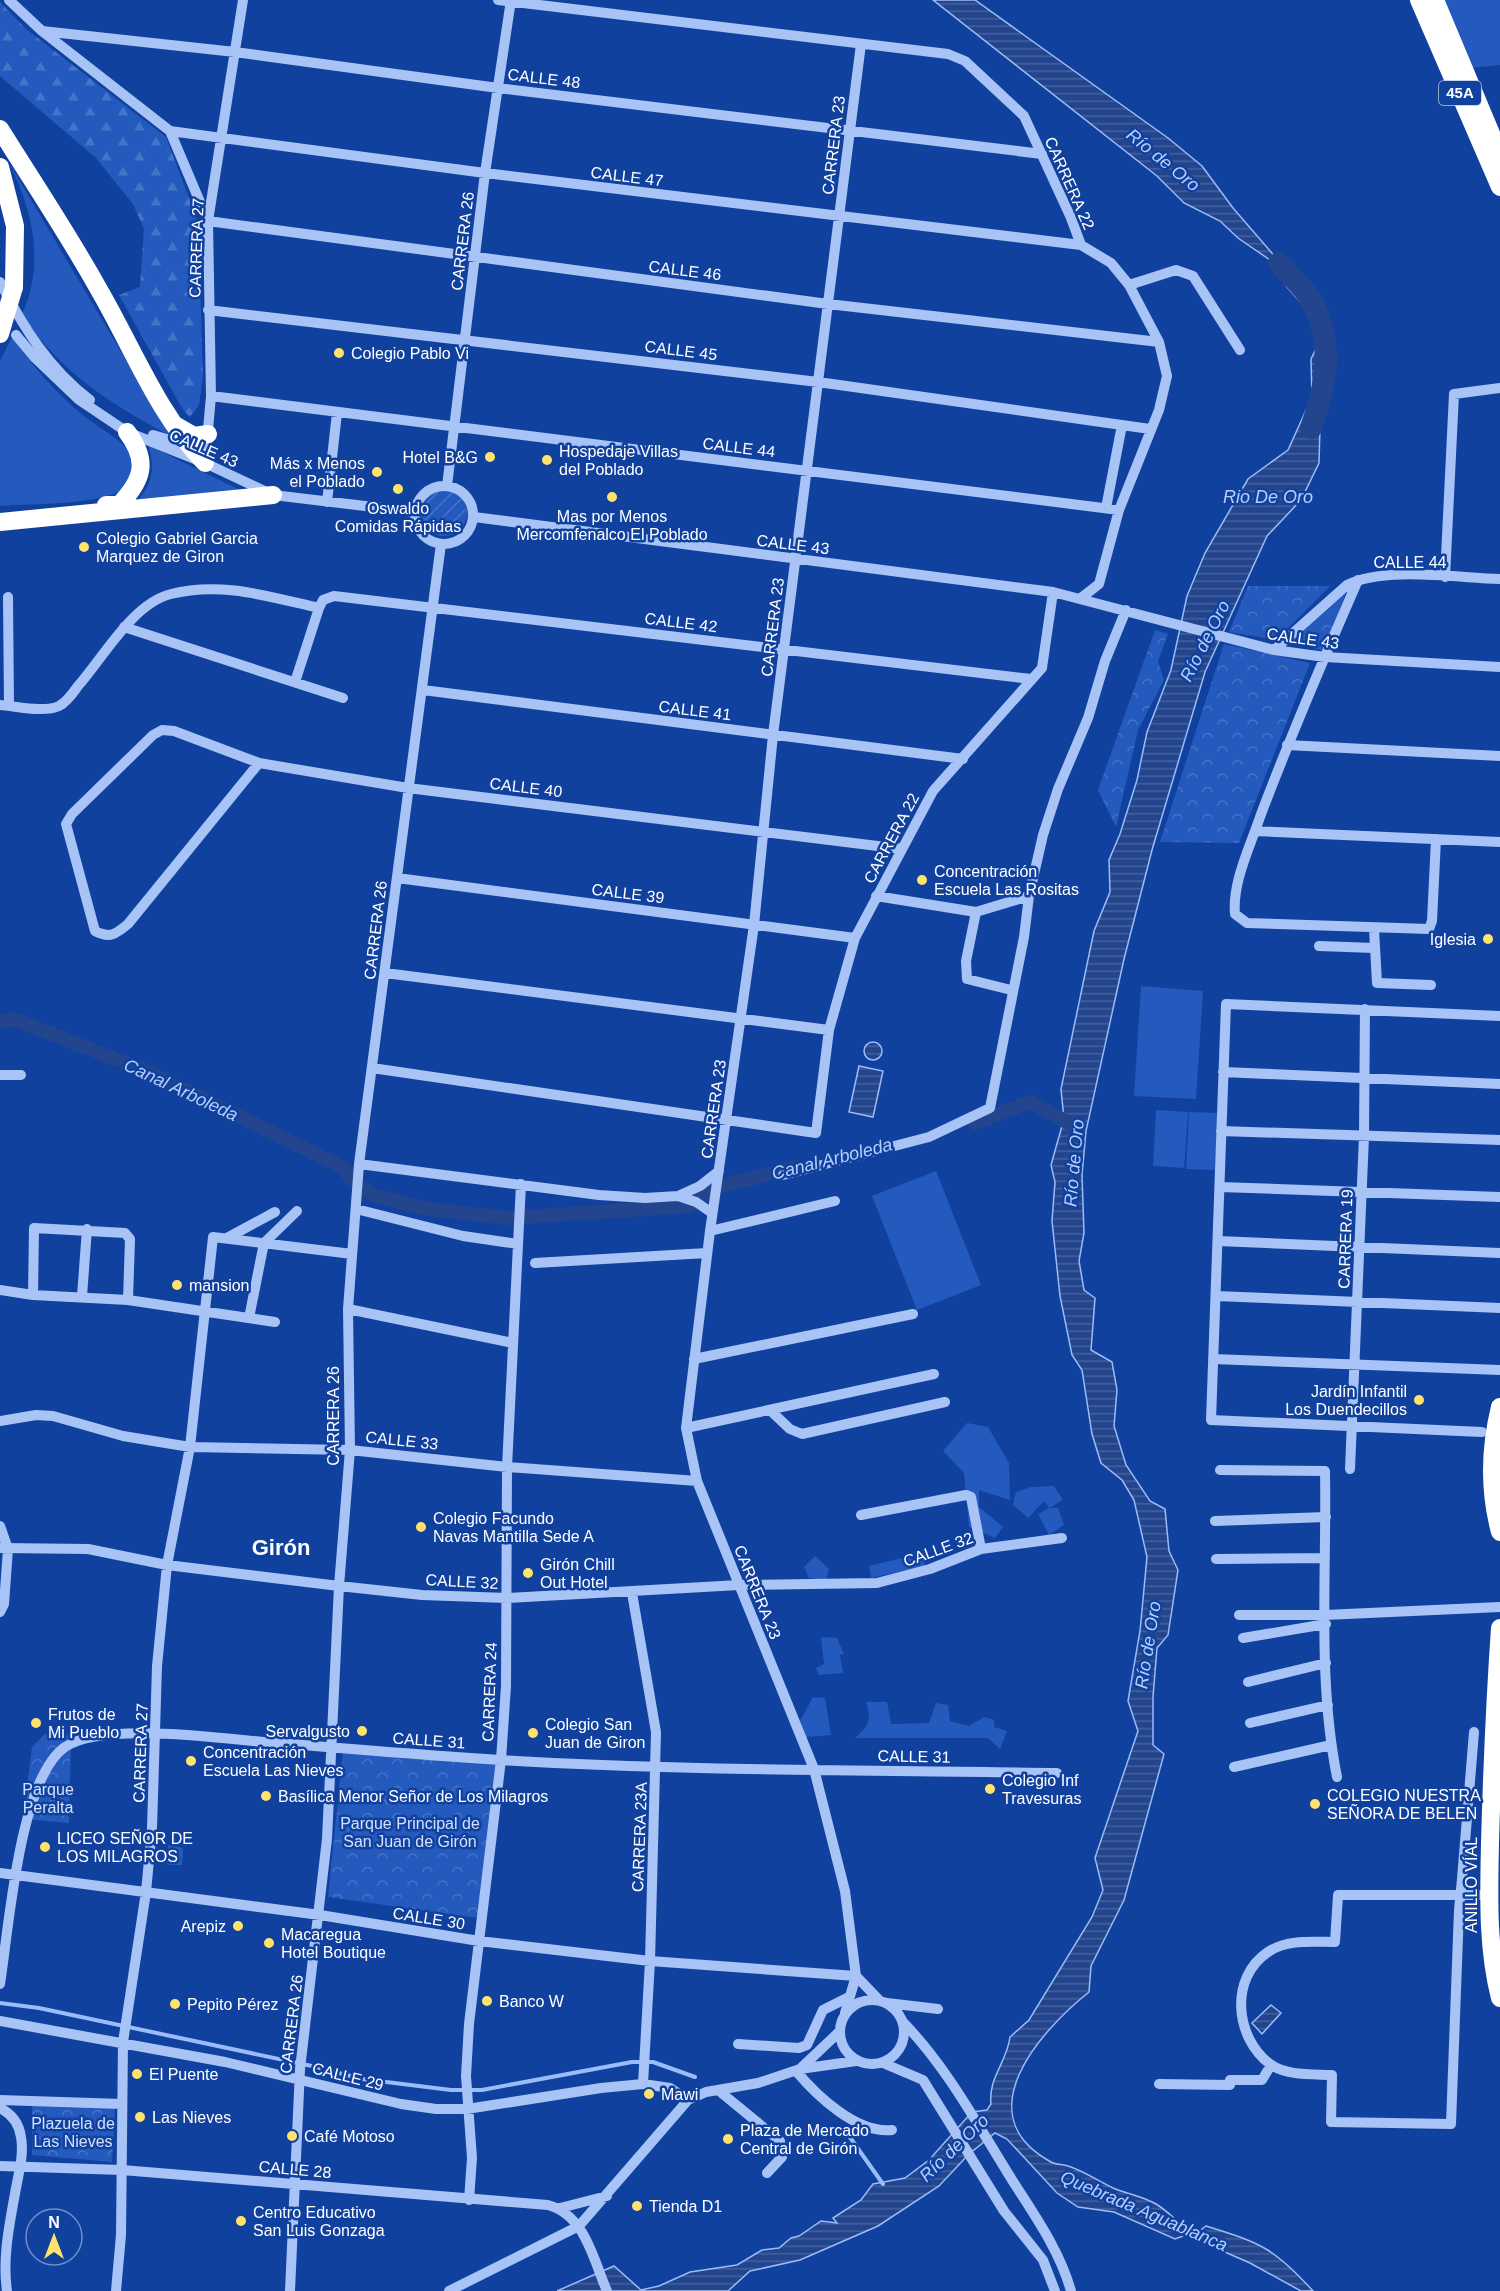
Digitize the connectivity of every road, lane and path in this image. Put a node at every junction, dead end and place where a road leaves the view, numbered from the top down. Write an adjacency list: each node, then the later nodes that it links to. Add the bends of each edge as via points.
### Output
1 (9, 0): 7 (street)
2 (243, 0): 9 (street, CARRERA 27)
3 (498, 0): 6 (street)
4 (1419, 0): 19 (highway, 45A)
5 (1435, 0): 16 (highway, 45A)
6 (511, 1): 8 (street); 10 (street, CARRERA 26)
7 (42, 31): 9 (street, CALLE 48); 12 (street)
8 (861, 44): 13 (street, CARRERA 23); 15 (street, CARRERA 22, via 948,54 965,61 1024,116)
9 (234, 52): 10 (street, CALLE 48); 14 (street, CARRERA 27)
10 (498, 88): 13 (street, CALLE 48); 18 (street, CARRERA 26)
11 (0, 129): 37 (highway, via 98,287)
12 (170, 131): 14 (street, CALLE 47); 21 (street)
13 (850, 131): 15 (street, CALLE 48); 20 (street, CARRERA 23)
14 (221, 138): 18 (street, CALLE 47); 21 (street, CARRERA 27)
15 (1042, 154): 22 (street, CARRERA 22)
16 (1500, 155)
17 (0, 167): 24 (highway, via 15,226)
18 (485, 173): 20 (street, CALLE 47); 23 (street, CARRERA 26)
19 (1500, 187)
20 (839, 217): 22 (street, CALLE 47); 26 (street, CARRERA 23)
21 (208, 221): 23 (street, CALLE 46); 27 (street, CARRERA 27)
22 (1081, 245): 25 (street, CARRERA 22, via 1111,263)
23 (475, 257): 26 (street, CALLE 46); 29 (street, CARRERA 26)
24 (7, 284): 28 (highway, bridge); 42 (street, CALLE 43, via 21,323 40,350 87,397 143,432)
25 (1129, 285): 30 (street, CARRERA 22); 31 (street, via 1176,270 1193,276)
26 (828, 304): 30 (street, CALLE 46); 32 (street, CARRERA 23)
27 (208, 310): 29 (street, CALLE 45); 34 (street, CARRERA 27)
28 (8, 334): 40 (street, CALLE 43, via 78,399)
29 (465, 339): 32 (street, CALLE 45); 38 (street, CARRERA 26)
30 (1159, 342): 39 (street, CARRERA 22, via 1167,376)
31 (1240, 350)
32 (818, 382): 36 (street, CALLE 45); 44 (street, CARRERA 23)
33 (1500, 388): 56 (street, via 1454,394)
34 (211, 396): 35 (street, CALLE 44); 41 (street, CARRERA 27)
35 (337, 413): 38 (street, CALLE 44); 47 (street)
36 (1122, 424): 39 (street, CALLE 45); 48 (street)
37 (175, 425): 41 (highway, via 194,436); 42 (highway)
38 (454, 427): 44 (street, CALLE 44); 45 (street, CARRERA 26)
39 (1150, 429): 49 (street, CARRERA 22)
40 (127, 432): 43 (street, CALLE 43); 51 (highway, via 137,445 140,477 119,505 75,504)
41 (208, 434): 42 (street, CALLE 43); 43 (street, CARRERA 27)
42 (188, 446): 43 (highway)
43 (205, 463): 46 (street, CALLE 43)
44 (807, 470): 48 (street, CALLE 44); 55 (street, CARRERA 23)
45 (447, 486): 50 (street, via 425,492); 52 (street, via 467,496)
46 (273, 495): 47 (street, CALLE 43); 53 (highway)
47 (327, 502): 50 (street, CALLE 43)
48 (1106, 508): 49 (street, CALLE 44)
49 (1119, 510): 59 (street, CARRERA 22)
50 (415, 512): 54 (street, via 421,534)
51 (0, 515)
52 (474, 518): 54 (street, via 463,537); 55 (street, CALLE 43)
53 (0, 522)
54 (441, 544): 64 (street, CARRERA 26)
55 (795, 559): 60 (street, CALLE 43); 68 (street, CARRERA 23)
56 (1445, 577): 57 (street, CALLE 44, via 1388,574); 58 (street, CALLE 44)
57 (1358, 579): 69 (street, CALLE 44); 70 (street)
58 (1500, 579)
59 (1099, 584): 62 (street); 63 (street)
60 (1053, 592): 62 (street, CALLE 43); 72 (street, CARRERA 22, via 1042,668)
61 (8, 597): 76 (street)
62 (1082, 598): 63 (street, CALLE 43)
63 (1108, 605): 66 (street, CALLE 43)
64 (434, 607): 65 (street, CALLE 42, via 328,597); 68 (street, CALLE 42); 74 (street, CARRERA 26)
65 (319, 608): 67 (street, via 234,589 196,589 168,594); 73 (street)
66 (1126, 610): 69 (street, CALLE 43); 90 (street, via 1051,812)
67 (124, 627): 73 (street); 76 (street, via 59,706)
68 (784, 649): 72 (street, CALLE 42); 77 (street, CARRERA 23)
69 (1274, 650): 70 (street, CALLE 43)
70 (1325, 657): 71 (street, CALLE 43); 78 (street)
71 (1500, 667)
72 (1031, 679): 80 (street, CARRERA 22)
73 (295, 682): 75 (street)
74 (423, 690): 77 (street, CALLE 41); 82 (street, CARRERA 26)
75 (343, 698)
76 (4, 705)
77 (773, 735): 80 (street, CALLE 41); 84 (street, CARRERA 23)
78 (1287, 746): 79 (street); 83 (street)
79 (1500, 756)
80 (963, 759): 87 (street, CARRERA 22, via 933,791)
81 (259, 763): 81 (street, CALLE 40, via 128,924 115,935 104,936 95,931 66,824 72,814 162,730); 82 (street, CALLE 40)
82 (408, 788): 84 (street, CALLE 40); 88 (street, CARRERA 26)
83 (1256, 831): 85 (street); 93 (street, via 1233,899 1235,914 1247,923)
84 (763, 832): 87 (street, CALLE 40); 92 (street, CARRERA 23)
85 (1436, 839): 86 (street); 93 (street, via 1429,929)
86 (1500, 842)
87 (902, 849): 89 (street, CARRERA 22)
88 (397, 878): 92 (street, CALLE 39); 97 (street, CARRERA 26)
89 (876, 896): 91 (street); 94 (street, CARRERA 22)
90 (1029, 896): 91 (street); 99 (street)
91 (976, 912): 99 (street, via 966,979)
92 (754, 925): 94 (street, CALLE 39); 102 (street, CARRERA 23)
93 (1374, 928): 96 (street)
94 (855, 939): 103 (street, CARRERA 22)
95 (1318, 946): 96 (street)
96 (1374, 948): 98 (street, via 1377,983)
97 (385, 973): 102 (street); 104 (street, CARRERA 26)
98 (1431, 985)
99 (1011, 990): 116 (street, via 990,1108 918,1141)
100 (1365, 1010): 101 (street); 105 (street, via 1226,1004); 108 (street, CARRERA 19)
101 (1500, 1016)
102 (741, 1019): 103 (street); 110 (street, CARRERA 23)
103 (829, 1030): 110 (street, CARRERA 22, via 816,1133)
104 (372, 1068): 110 (street); 114 (street, CARRERA 26)
105 (1223, 1072): 108 (street); 111 (street)
106 (0, 1075): 107 (street)
107 (21, 1075)
108 (1363, 1078): 109 (street); 112 (street, CARRERA 19)
109 (1500, 1084)
110 (727, 1119): 115 (street, CARRERA 23)
111 (1221, 1131): 112 (street); 118 (street)
112 (1364, 1136): 113 (street); 119 (street, CARRERA 19)
113 (1500, 1140)
114 (359, 1164): 117 (street); 123 (street, CARRERA 26)
115 (719, 1171): 120 (street); 126 (street, CARRERA 23)
116 (783, 1175)
117 (521, 1187): 120 (street, via 625,1197); 132 (street, CARRERA 24)
118 (1220, 1187): 119 (street); 130 (street)
119 (1362, 1191): 121 (street); 133 (street, CARRERA 19)
120 (678, 1196): 126 (street)
121 (1500, 1197)
122 (835, 1201): 128 (street)
123 (356, 1209): 132 (street, via 463,1236); 136 (street, CARRERA 26)
124 (297, 1211): 131 (street)
125 (275, 1212): 129 (street)
126 (712, 1213): 128 (street, CARRERA 23)
127 (87, 1229): 139 (street, via 34,1228); 140 (street); 142 (street, via 125,1233 130,1239)
128 (710, 1231): 135 (street, CARRERA 23)
129 (227, 1238): 131 (street); 146 (street, CARRERA 27, via 213,1237)
130 (1218, 1241): 133 (street); 141 (street)
131 (264, 1243): 136 (street); 148 (street)
132 (518, 1243): 150 (street, CARRERA 24)
133 (1359, 1246): 134 (street); 143 (street, CARRERA 19)
134 (1500, 1252)
135 (707, 1253): 137 (street); 151 (street, CARRERA 23)
136 (352, 1254): 145 (street, CARRERA 26)
137 (535, 1263)
138 (0, 1290): 139 (street)
139 (33, 1295): 140 (street)
140 (82, 1296): 142 (street)
141 (1216, 1296): 143 (street); 152 (street)
142 (128, 1300): 146 (street)
143 (1357, 1301): 144 (street); 153 (street, CARRERA 19)
144 (1500, 1308)
145 (348, 1309): 150 (street); 163 (street, CARRERA 26)
146 (205, 1312): 148 (street); 162 (street, CARRERA 27)
147 (913, 1314): 151 (street)
148 (249, 1318): 149 (street)
149 (275, 1322)
150 (513, 1343): 164 (street, CARRERA 24)
151 (694, 1359): 161 (street, CARRERA 23)
152 (1213, 1359): 153 (street); 160 (street, via 1211,1420)
153 (1353, 1365): 154 (street); 160 (street, CARRERA 19)
154 (1500, 1370)
155 (934, 1374): 157 (street)
156 (945, 1402): 157 (street, via 802,1434 790,1429)
157 (770, 1410): 161 (street)
158 (0, 1421): 162 (street, CALLE 33, via 53,1416 123,1436)
159 (1494, 1425): 160 (street); 168 (highway)
160 (1351, 1426): 165 (street, CARRERA 19)
161 (686, 1428): 167 (street, CARRERA 23)
162 (190, 1447): 163 (street, CALLE 33); 179 (street, CARRERA 27)
163 (350, 1450): 164 (street, CALLE 33); 181 (street, CARRERA 26)
164 (507, 1467): 167 (street, CALLE 33); 183 (street, CARRERA 24)
165 (1350, 1469)
166 (1220, 1470): 170 (street, via 1325,1471)
167 (697, 1481): 180 (street, CARRERA 23)
168 (1496, 1486): 173 (highway)
169 (861, 1515): 176 (street, via 966,1495 971,1497)
170 (1326, 1518): 171 (street); 177 (street)
171 (1215, 1521)
172 (0, 1526): 175 (street)
173 (1500, 1532)
174 (1062, 1538): 176 (street, CALLE 32)
175 (4, 1548): 179 (street, CALLE 32, via 88,1549); 185 (street, via 4,1605)
176 (981, 1549): 180 (street, CALLE 32, via 930,1569 877,1583)
177 (1325, 1558): 178 (street); 187 (street)
178 (1216, 1559)
179 (167, 1565): 181 (street, CALLE 32); 195 (street, CARRERA 27, via 157,1666)
180 (739, 1585): 182 (street, CALLE 32); 201 (street, CARRERA 23)
181 (339, 1586): 183 (street, CALLE 32); 197 (street, CARRERA 26)
182 (632, 1593): 183 (street, CALLE 32); 199 (street, CARRERA 23A, via 651,1690)
183 (507, 1598): 198 (street, CARRERA 24)
184 (1500, 1607): 187 (street)
185 (0, 1612)
186 (1239, 1615): 187 (street)
187 (1325, 1619): 189 (street); 190 (street)
188 (1500, 1628): 208 (highway, ANILLO VÍAL, via 1492,1742)
189 (1243, 1638)
190 (1326, 1663): 191 (street); 192 (street)
191 (1248, 1682)
192 (1328, 1705): 193 (street); 196 (street)
193 (1250, 1723)
194 (1474, 1732): 207 (street)
195 (156, 1733): 197 (street, CALLE 31); 205 (street, CALLE 31, via 81,1740 56,1754 36,1786); 206 (street, CARRERA 27)
196 (1331, 1745): 200 (street); 203 (street)
197 (330, 1747): 198 (street, CALLE 31); 209 (street, CARRERA 26)
198 (501, 1760): 199 (street, CALLE 31); 210 (street, CARRERA 24)
199 (656, 1765): 201 (street, CALLE 31); 211 (street, CARRERA 23A)
200 (1234, 1767)
201 (814, 1769): 202 (street, CALLE 31); 212 (street, CARRERA 23, via 845,1891)
202 (1057, 1773)
203 (1337, 1777)
204 (0, 1873): 205 (street, CALLE 30)
205 (17, 1875): 206 (street, CALLE 30); 213 (street)
206 (146, 1892): 209 (street, CALLE 30); 222 (street, CARRERA 27)
207 (1460, 1895): 208 (street); 226 (street, via 1338,1895 1335,1942 1285,1945 1267,1953 1248,1977 1242,1994 1243,2025 1254,2049); 226 (street, via 1451,2124 1331,2122 1332,2075 1304,2074)
208 (1489, 1895): 215 (highway, ANILLO VÍAL, via 1491,1945)
209 (320, 1915): 210 (street, CALLE 30); 228 (street, CARRERA 26)
210 (479, 1941): 211 (street, CALLE 30); 236 (street, CARRERA 24, via 466,2076)
211 (650, 1961): 212 (street, CALLE 30); 229 (street, CARRERA 23A)
212 (856, 1976): 214 (street, CARRERA 23); 216 (street)
213 (0, 1984)
214 (849, 1997): 218 (street, CARRERA 23); 223 (street, via 823,2010 807,2045 799,2048)
215 (1500, 1998)
216 (883, 2002): 217 (street); 218 (street, via 864,2000); 220 (street)
217 (938, 2009)
218 (845, 2013): 221 (street)
219 (0, 2021): 222 (street, CALLE 29)
220 (902, 2021): 225 (street, via 903,2042 895,2055); 255 (street, via 928,2048 949,2079 1057,2252)
221 (839, 2032): 224 (street, via 845,2052); 227 (street)
222 (124, 2038): 228 (street, CALLE 29); 234 (street, CARRERA 27)
223 (738, 2044)
224 (856, 2061): 225 (street); 227 (street)
225 (883, 2062): 254 (street, via 919,2077 929,2090 1004,2211 1043,2260)
226 (1271, 2065): 230 (street, via 1262,2080 1230,2080 1230,2085)
227 (798, 2070): 231 (street); 237 (street, via 814,2092 838,2111 874,2129)
228 (300, 2074): 236 (street, CALLE 29, via 400,2104); 242 (street, CARRERA 26)
229 (643, 2084): 233 (street, CALLE 29, via 670,2088); 236 (street, CALLE 29)
230 (1159, 2084)
231 (718, 2090): 233 (street); 241 (street, via 780,2141 782,2157)
232 (0, 2100): 234 (street)
233 (688, 2100): 243 (street)
234 (122, 2104): 240 (street, CARRERA 27)
235 (0, 2108): 239 (street, via 15,2119 19,2130)
236 (467, 2109): 244 (street, CARRERA 24, via 472,2158)
237 (892, 2130)
238 (0, 2166): 239 (street, CALLE 28)
239 (20, 2166): 240 (street, CALLE 28); 247 (street)
240 (122, 2170): 242 (street, CALLE 28); 250 (street, CARRERA 27)
241 (767, 2173)
242 (293, 2184): 244 (street, CALLE 28); 251 (street, CARRERA 26)
243 (607, 2196): 245 (street); 246 (street)
244 (469, 2200): 245 (street, CALLE 28)
245 (560, 2208): 246 (street)
246 (579, 2226): 252 (street); 253 (street)
247 (4, 2234): 248 (street)
248 (2, 2277): 249 (street)
249 (7, 2291)
250 (116, 2291)
251 (290, 2291)
252 (449, 2291)
253 (607, 2291)
254 (1055, 2291)
255 (1071, 2291)

